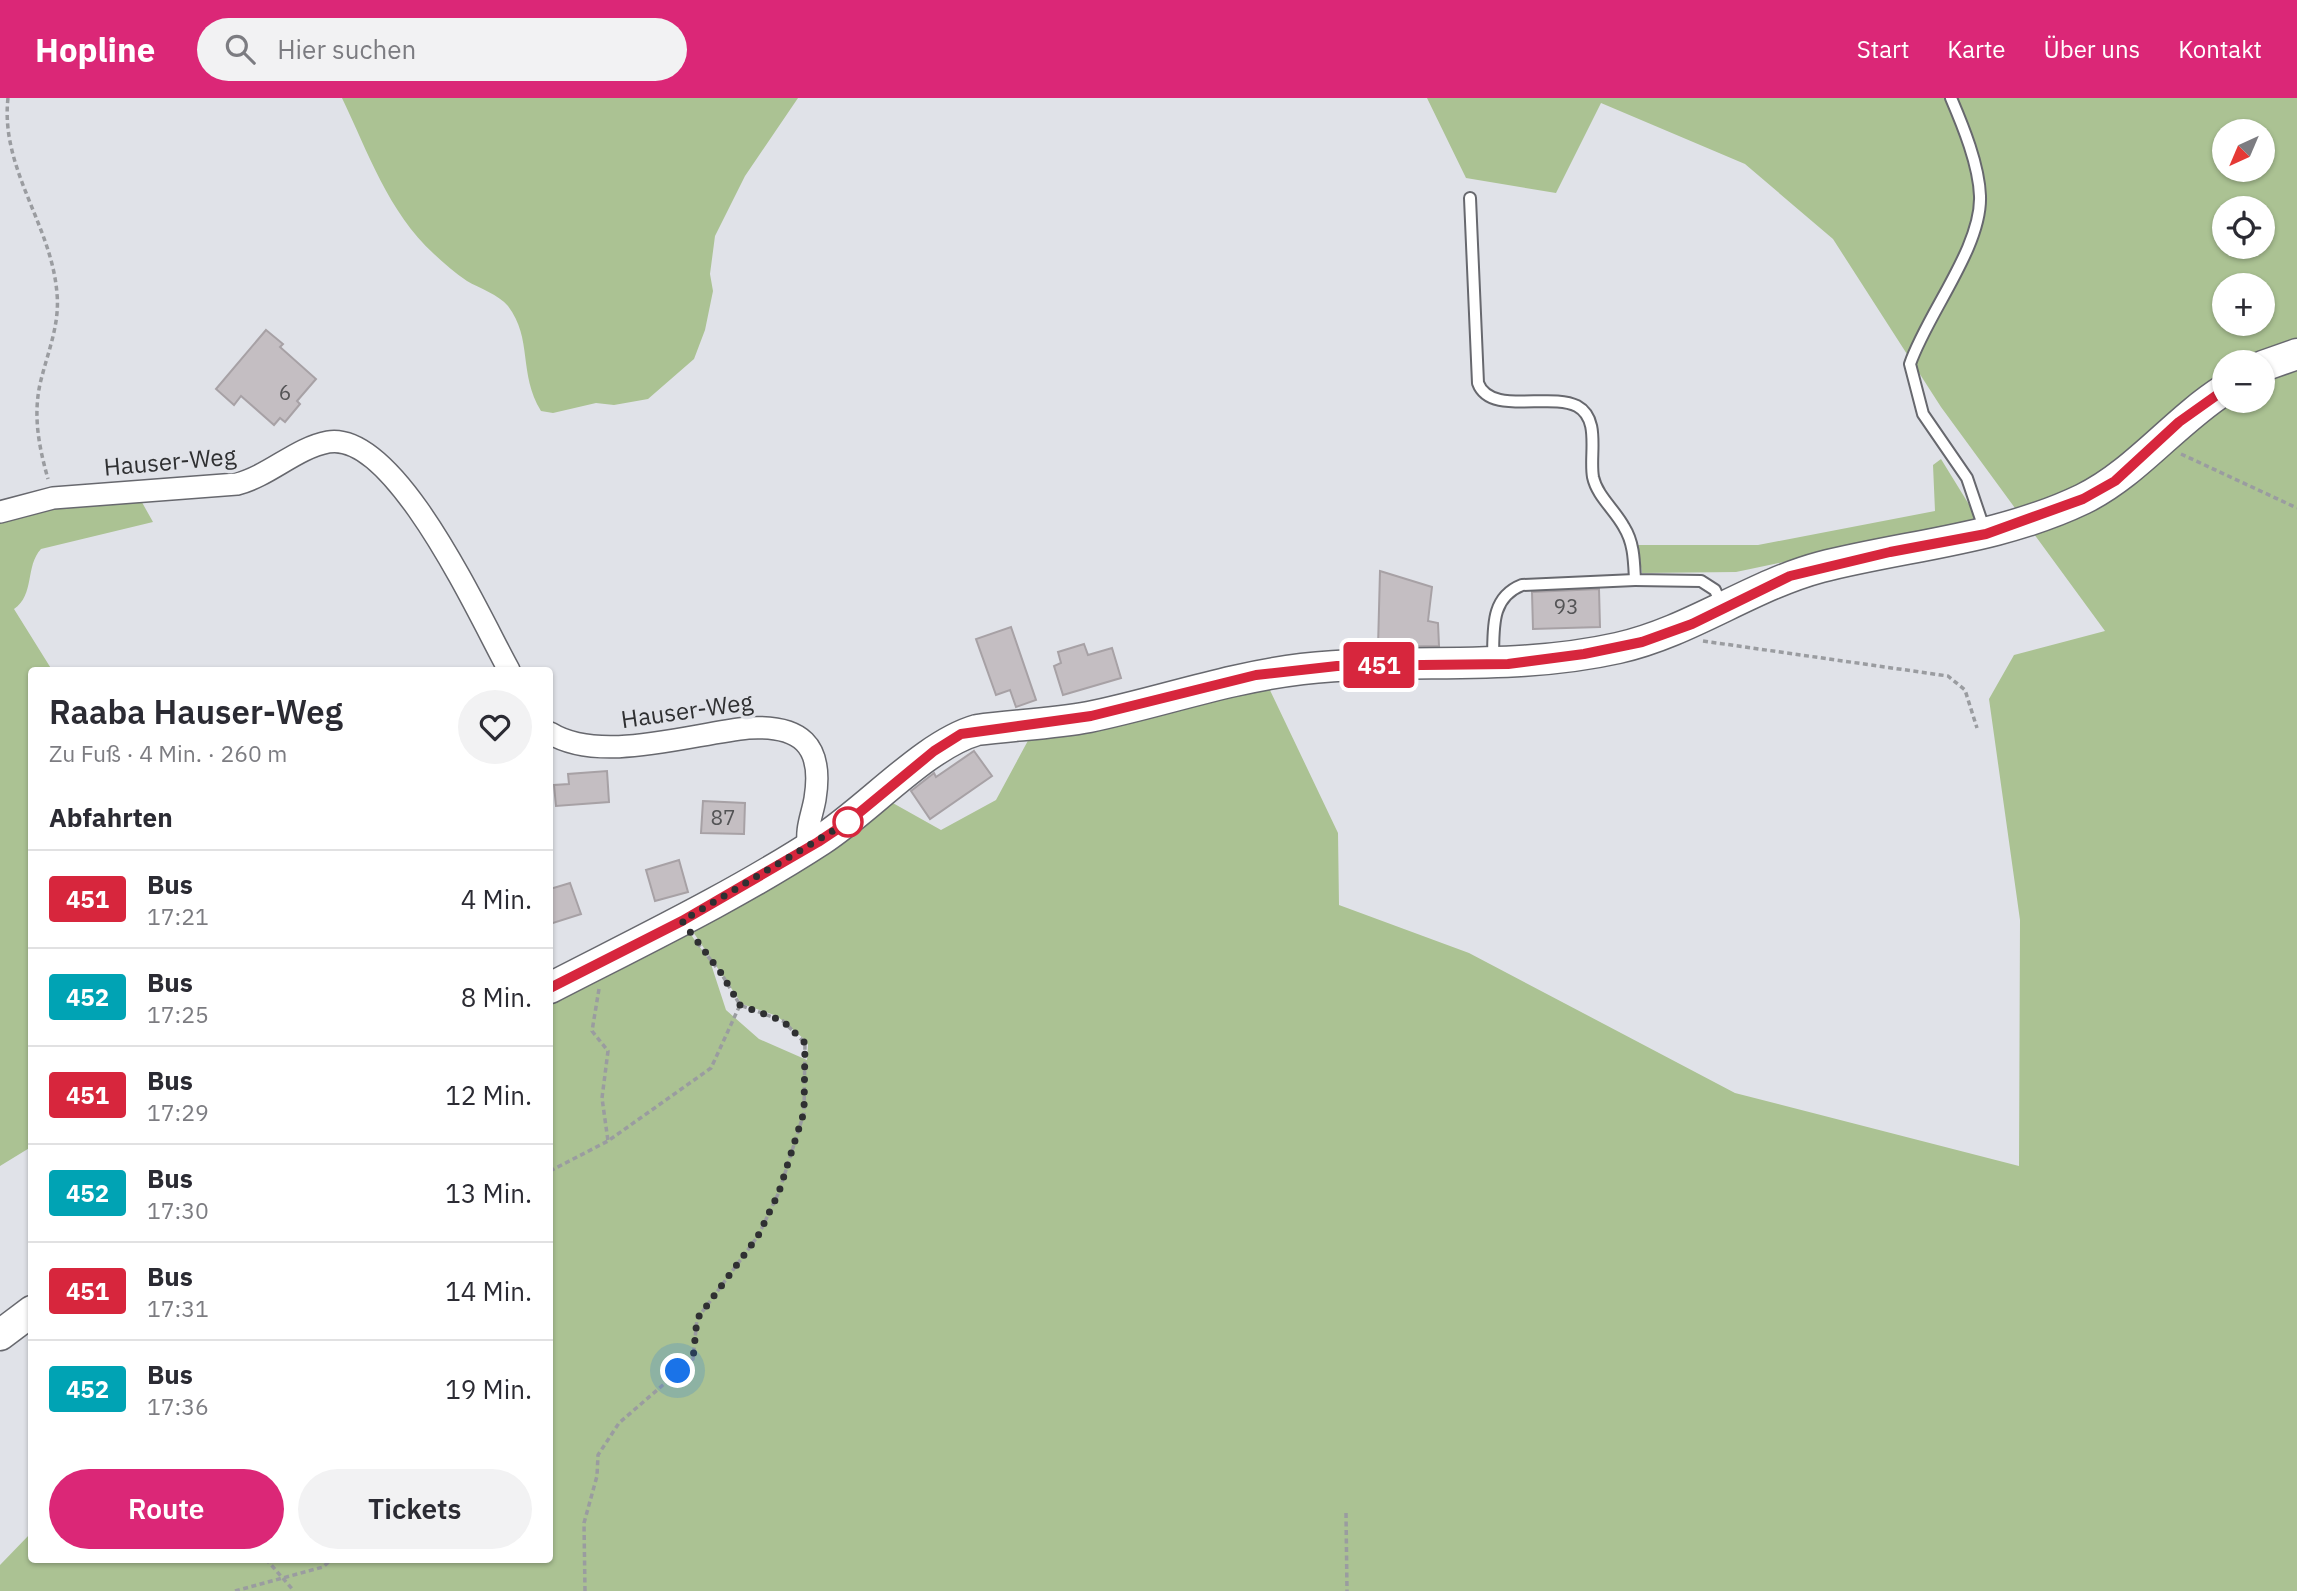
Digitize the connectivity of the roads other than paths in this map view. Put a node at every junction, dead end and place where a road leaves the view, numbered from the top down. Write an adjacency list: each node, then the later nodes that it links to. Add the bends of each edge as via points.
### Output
1 (1951, 98): 7 (lane, via 1966,132 1980,196 1971,241 1910,364 1923,414 1967,478)
2 (1470, 198): 8 (lane, via 1481,392 1499,400 1574,405 1589,417 1593,475 1630,540)
3 (2297, 354): 4 (street)
4 (2275, 362)
5 (2212, 399): 7 (street, via 2115,481 2083,499)
6 (0, 512): 11 (street, Hauser-Weg, via 53,498 237,484 320,445 349,442 381,464 423,515)
7 (1986, 534): 9 (street, via 1800,573)
8 (1635, 580): 9 (lane, via 1701,581 1715,590); 10 (lane, via 1522,585 1508,591 1496,607)
9 (1723, 608): 10 (street, via 1692,624 1618,648)
10 (1492, 664): 13 (street, via 1303,669 1227,680 1091,716 977,730 947,741 848,822)
11 (507, 667)
12 (553, 735): 13 (street, Hauser-Weg, via 572,745 599,749 748,727 791,731 812,751 816,764)
13 (809, 847): 14 (street, via 682,921)
14 (553, 986)
15 (28, 1314): 16 (street)
16 (0, 1335)

